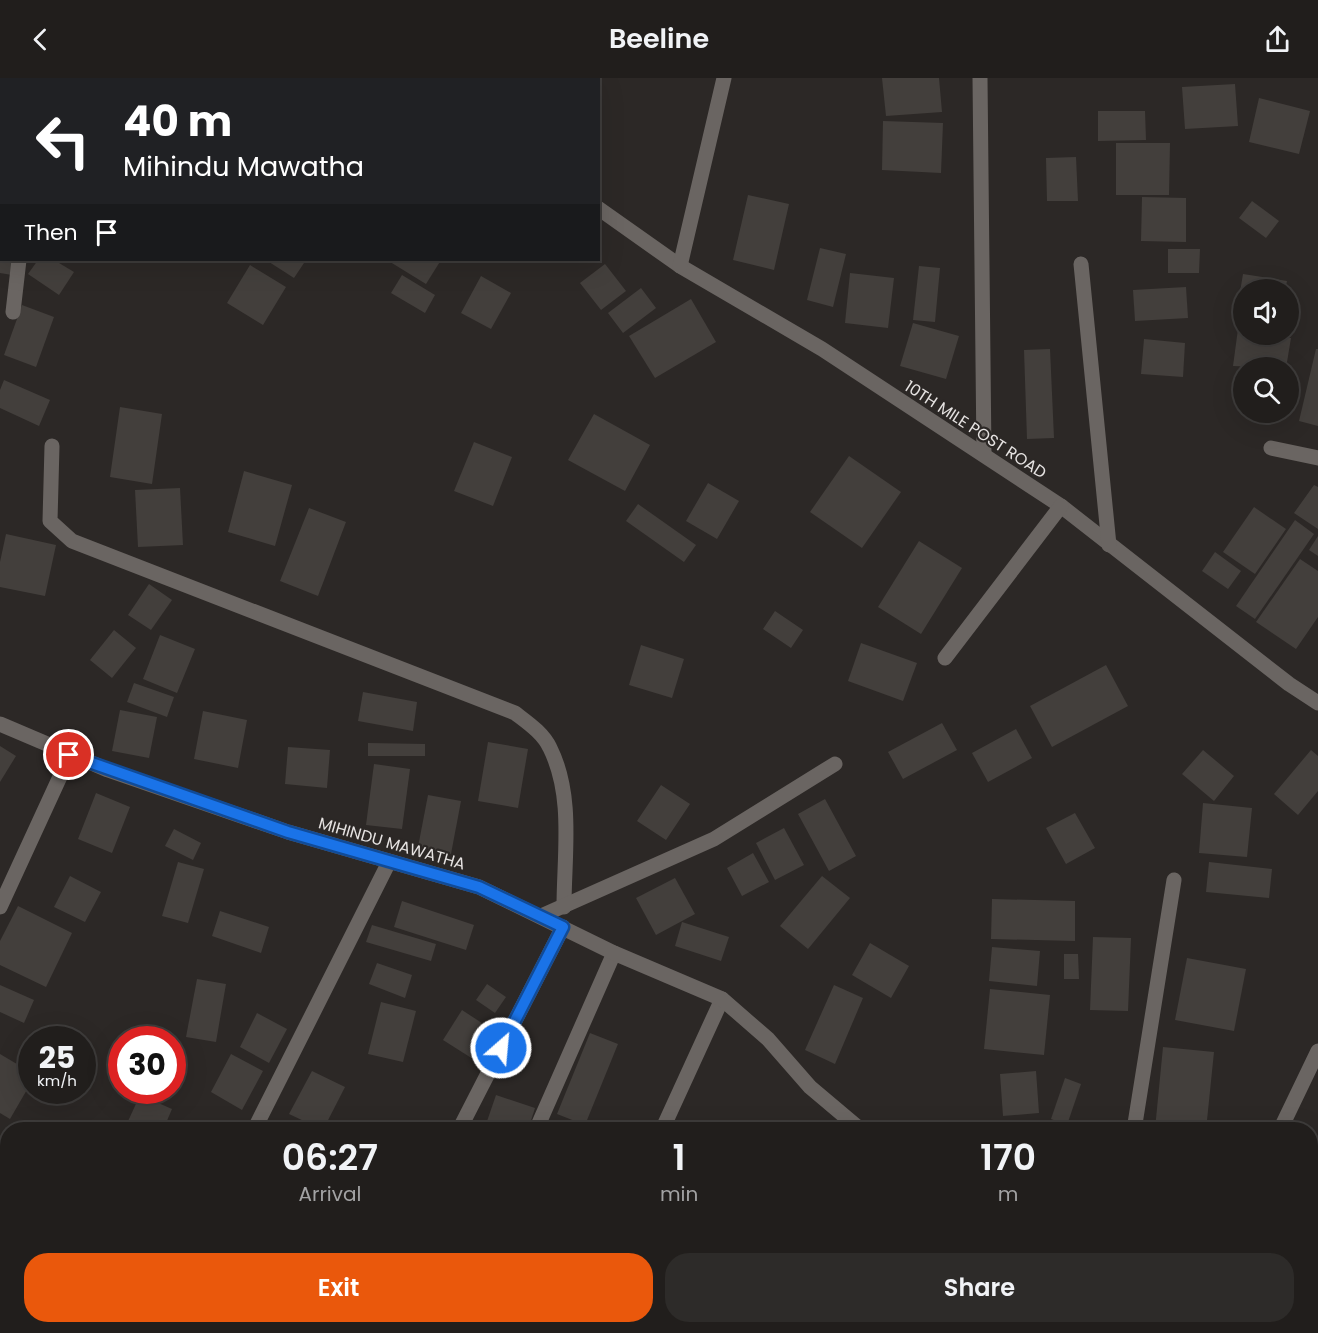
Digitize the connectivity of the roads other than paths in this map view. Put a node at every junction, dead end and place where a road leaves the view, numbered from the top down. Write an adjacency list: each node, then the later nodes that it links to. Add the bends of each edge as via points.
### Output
1 (724, 78): 6 (street)
2 (980, 78): 10 (street)
3 (600, 209): 6 (street, 10TH MILE POST ROAD)
4 (20, 261): 7 (street)
5 (1081, 264): 13 (street)
6 (680, 266): 10 (street, 10TH MILE POST ROAD, via 822,349)
7 (13, 312)
8 (52, 446): 22 (street, via 50,521 72,541 514,713 535,728 550,747 565,787)
9 (1271, 448): 11 (street)
10 (984, 455): 12 (street, 10TH MILE POST ROAD)
11 (1318, 458)
12 (1061, 506): 13 (street, 10TH MILE POST ROAD); 14 (street)
13 (1109, 545): 15 (street, 10TH MILE POST ROAD)
14 (945, 658)
15 (1318, 703)
16 (0, 724): 17 (street, MIHINDU MAWATHA)
17 (69, 755): 19 (street, MIHINDU MAWATHA, via 277,828); 21 (street)
18 (835, 764): 22 (street, via 714,839)
19 (389, 862): 23 (street, MIHINDU MAWATHA, via 479,887); 28 (street)
20 (1174, 880): 33 (street)
21 (0, 907)
22 (564, 907): 23 (street)
23 (541, 916): 24 (street, MIHINDU MAWATHA)
24 (563, 927): 25 (street, MIHINDU MAWATHA); 29 (street)
25 (614, 953): 26 (street, MIHINDU MAWATHA); 30 (street)
26 (722, 999): 31 (street); 32 (street, MIHINDU MAWATHA, via 768,1039 810,1087)
27 (1318, 1051): 34 (street)
28 (258, 1122)
29 (463, 1122)
30 (540, 1122)
31 (666, 1122)
32 (852, 1122)
33 (1135, 1122)
34 (1284, 1122)

